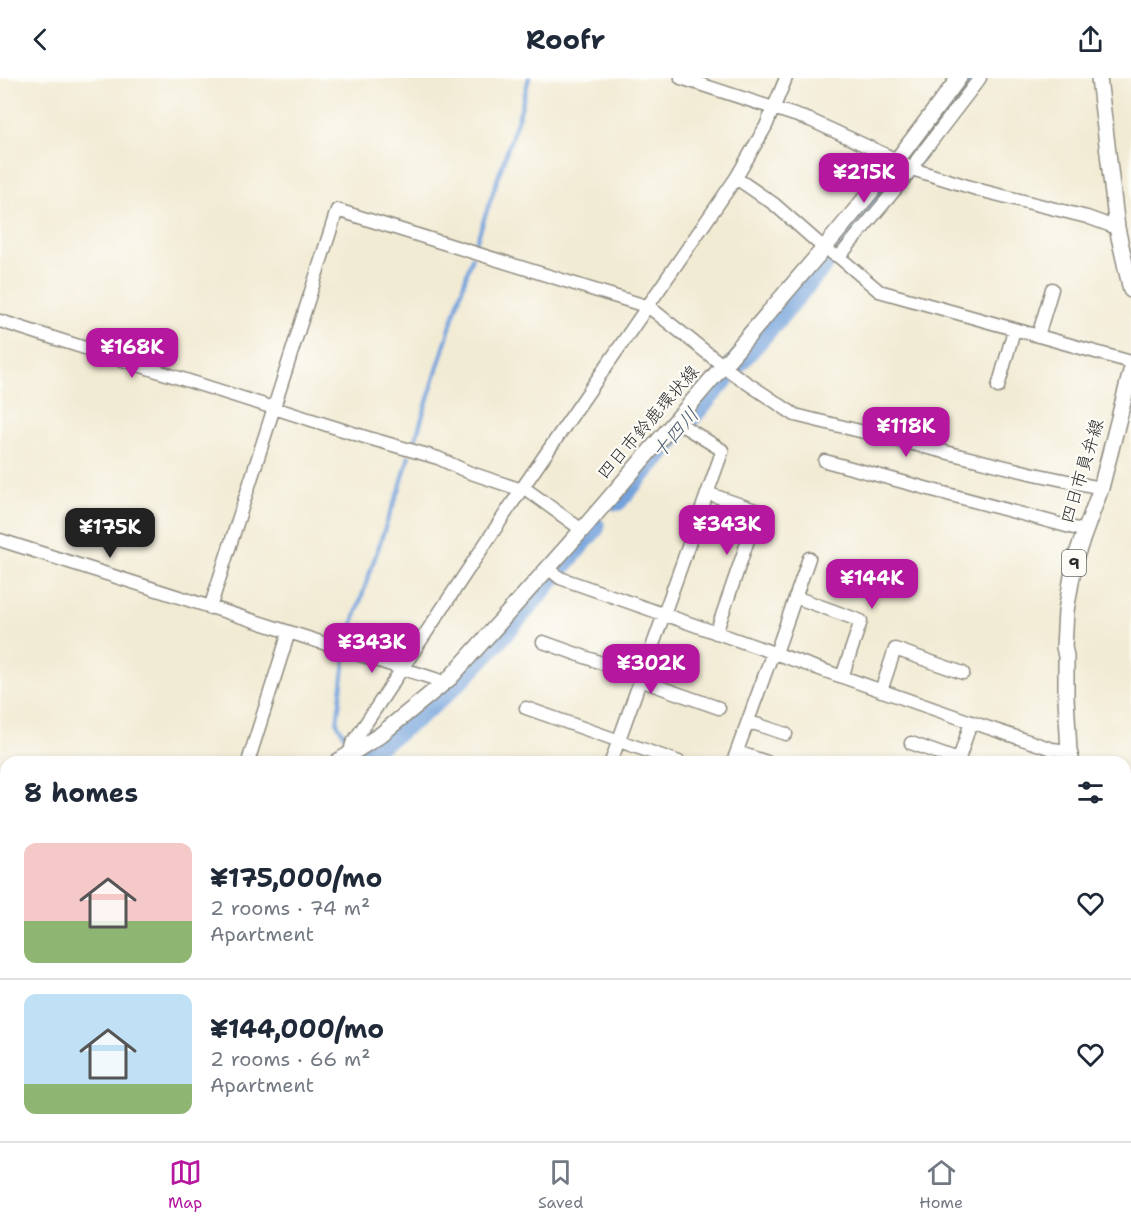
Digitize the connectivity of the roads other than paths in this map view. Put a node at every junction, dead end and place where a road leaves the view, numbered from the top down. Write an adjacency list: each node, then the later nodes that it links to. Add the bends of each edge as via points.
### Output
1 (681, 78): 6 (street)
2 (786, 78): 6 (street)
3 (980, 78): 5 (street)
4 (1099, 78): 9 (main road)
5 (962, 86): 7 (main road, 四日市鈴鹿環状線)
6 (774, 108): 7 (street, via 810,120); 8 (street)
7 (905, 165): 9 (street, via 983,191 1087,217); 10 (main road, 四日市鈴鹿環状線)
8 (736, 178): 10 (street, via 774,204); 13 (street)
9 (1122, 231): 12 (main road)
10 (830, 252): 15 (street, via 879,291); 18 (main road, 四日市鈴鹿環状線)
11 (1052, 289): 16 (street)
12 (1131, 290)
13 (649, 307): 18 (street); 21 (street, via 337,210); 24 (street)
14 (0, 321): 21 (street)
15 (1014, 330): 16 (street); 20 (street)
16 (1038, 336): 17 (street)
17 (1131, 362)
18 (727, 368): 22 (main road, 四日市鈴鹿環状線); 25 (street, via 808,420)
19 (1131, 371): 25 (main road, 四日市員弁線 / 9)
20 (998, 387)
21 (274, 408): 24 (street); 33 (street)
22 (681, 423): 26 (street, via 722,450); 27 (main road, 四日市鈴鹿環状線)
23 (825, 461): 28 (street)
24 (523, 488): 27 (street); 39 (street)
25 (1101, 488): 28 (main road, 四日市員弁線 / 9)
26 (707, 493): 34 (street); 36 (street, via 758,511)
27 (582, 530): 31 (main road, 四日市鈴鹿環状線)
28 (1085, 531): 60 (main road, 四日市員弁線 / 9, via 1075,560 1066,611 1064,647)
29 (0, 540): 33 (street)
30 (809, 558): 32 (street)
31 (549, 568): 34 (street, via 560,578); 43 (main road, 四日市鈴鹿環状線)
32 (795, 597): 38 (street); 41 (street, via 861,621)
33 (210, 608): 35 (street)
34 (665, 615): 36 (street); 42 (street)
35 (289, 632): 39 (street); 52 (street)
36 (716, 633): 38 (street)
37 (543, 642): 42 (street)
38 (775, 652): 41 (street); 48 (street)
39 (402, 668): 43 (street, via 438,680); 53 (street)
40 (963, 673): 44 (street, via 895,649)
41 (842, 676): 44 (street)
42 (641, 677): 46 (street); 50 (street)
43 (442, 685): 54 (main road, 四日市鈴鹿環状線)
44 (881, 691): 47 (street)
45 (526, 708): 50 (street)
46 (719, 708)
47 (971, 722): 59 (street); 60 (street)
48 (747, 724): 49 (street); 57 (street)
49 (786, 734)
50 (619, 740): 55 (street); 56 (street)
51 (911, 743): 58 (street)
52 (250, 756)
53 (345, 756)
54 (348, 756)
55 (613, 756)
56 (663, 756)
57 (735, 756)
58 (945, 756)
59 (960, 756)
60 (1071, 756)

